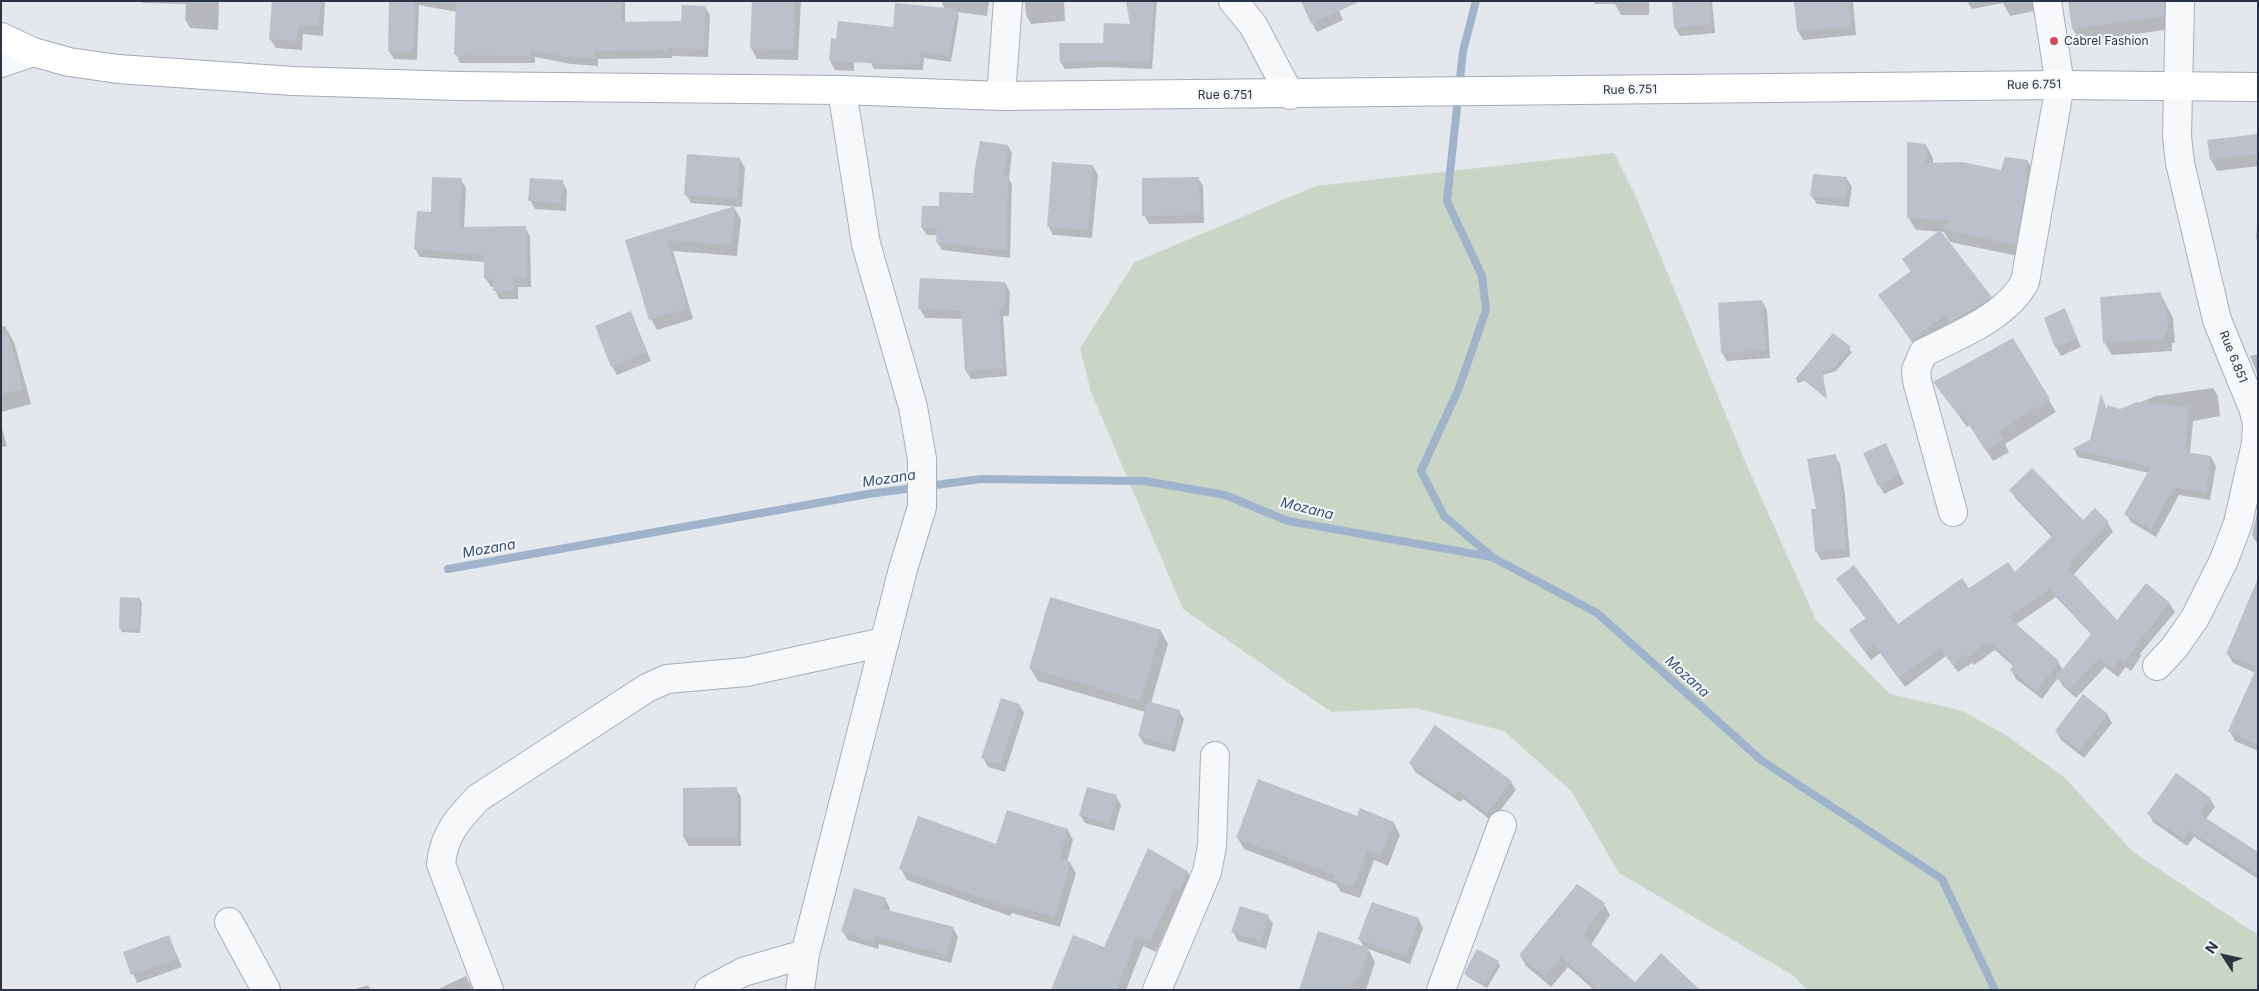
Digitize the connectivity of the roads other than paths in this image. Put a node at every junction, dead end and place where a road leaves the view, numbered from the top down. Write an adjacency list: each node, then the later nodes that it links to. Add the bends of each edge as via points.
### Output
1 (1008, 1): 13 (street)
2 (1233, 1): 12 (street, via 1253,25)
3 (2047, 1): 8 (street)
4 (2180, 1): 9 (street, Rue 6.851)
5 (1, 37): 6 (main road, Rue 6.751)
6 (33, 52): 7 (street); 11 (main road, Rue 6.751, via 69,62 118,68 293,82)
7 (1, 63)
8 (2060, 85): 9 (main road, Rue 6.751); 12 (main road, Rue 6.751); 14 (street, via 2025,282 2014,298 1969,332 1923,353 1916,370)
9 (2177, 87): 10 (main road, Rue 6.751); 16 (street, Rue 6.851, via 2180,163 2211,297 2257,423 2256,443 2238,523 2224,560 2195,618)
10 (2258, 87)
11 (842, 90): 13 (main road, Rue 6.751); 15 (street, via 866,244 913,407 922,460 922,507)
12 (1290, 94): 13 (main road, Rue 6.751)
13 (1001, 96)
14 (1953, 512)
15 (884, 642): 20 (street); 23 (street, via 746,672 667,679 647,688 478,798 457,820 443,847 442,864)
16 (2157, 666)
17 (1215, 756): 25 (street, via 1212,846 1207,872)
18 (1502, 825): 26 (street)
19 (229, 922): 22 (street)
20 (805, 954): 21 (street); 24 (street, via 743,972)
21 (803, 988)
22 (266, 990)
23 (489, 990)
24 (710, 990)
25 (1157, 990)
26 (1441, 990)

